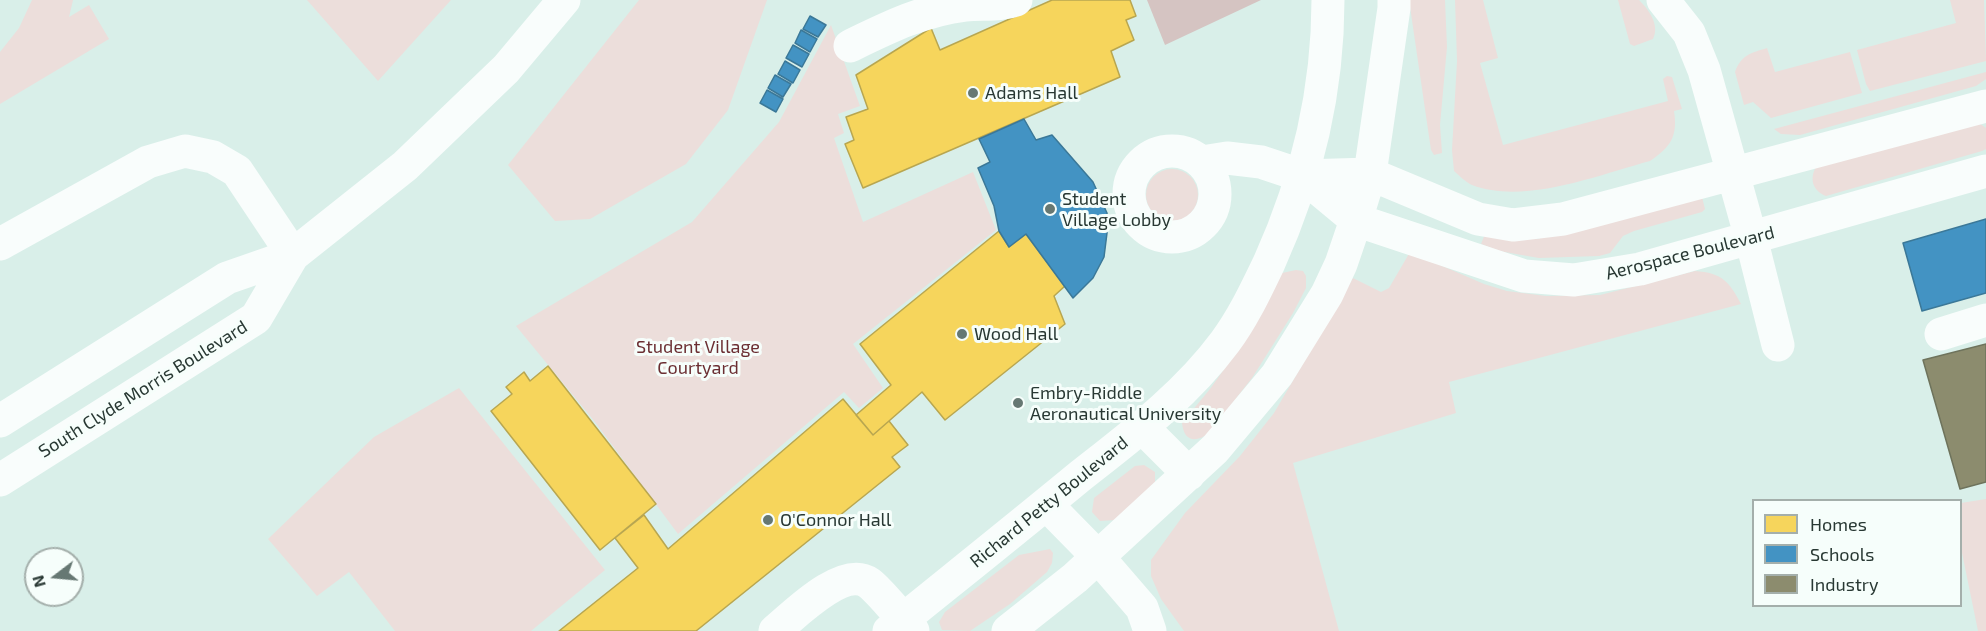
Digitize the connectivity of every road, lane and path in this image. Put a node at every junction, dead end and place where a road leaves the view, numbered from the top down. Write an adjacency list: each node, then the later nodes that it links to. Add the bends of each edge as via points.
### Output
1 (564, 0): 16 (street, South Clyde Morris Boulevard, via 506,69 405,166)
2 (1016, 0): 6 (street, via 964,5 903,20)
3 (1328, 0): 12 (street, Richard Petty Boulevard, via 1328,32 1314,136)
4 (1394, 0): 11 (street)
5 (1662, 0): 10 (street, via 1696,48)
6 (850, 46)
7 (1986, 106): 10 (street, Aerospace Boulevard)
8 (1202, 162): 12 (street, Aerospace Boulevard, via 1243,158)
9 (1986, 171): 14 (street, Aerospace Boulevard)
10 (1733, 173): 11 (street, Aerospace Boulevard, via 1563,219 1513,225 1478,219); 14 (street)
11 (1370, 174): 12 (street, Aerospace Boulevard); 13 (street)
12 (1303, 176): 13 (street, Aerospace Boulevard); 21 (street, Richard Petty Boulevard, via 1261,279 1225,342 1168,406)
13 (1356, 220): 14 (street, Aerospace Boulevard, via 1524,276 1574,280 1640,269); 22 (street, via 1327,294 1277,375 1215,450)
14 (1751, 238): 19 (street)
15 (0, 244): 16 (street, via 148,162 185,151 213,157 237,171)
16 (293, 255): 20 (street, South Clyde Morris Boulevard, via 227,278); 23 (street, South Clyde Morris Boulevard, via 256,318)
17 (1986, 320): 18 (street)
18 (1941, 334)
19 (1778, 345)
20 (0, 421)
21 (1142, 426): 22 (street); 24 (street, Richard Petty Boulevard)
22 (1189, 474): 25 (street)
23 (0, 480)
24 (1046, 504): 25 (street); 26 (street, Richard Petty Boulevard)
25 (1098, 557): 28 (street); 29 (street, via 1143,608)
26 (902, 627): 27 (street, via 867,582 852,580 826,589)
27 (774, 631)
28 (1008, 631)
29 (1150, 631)

